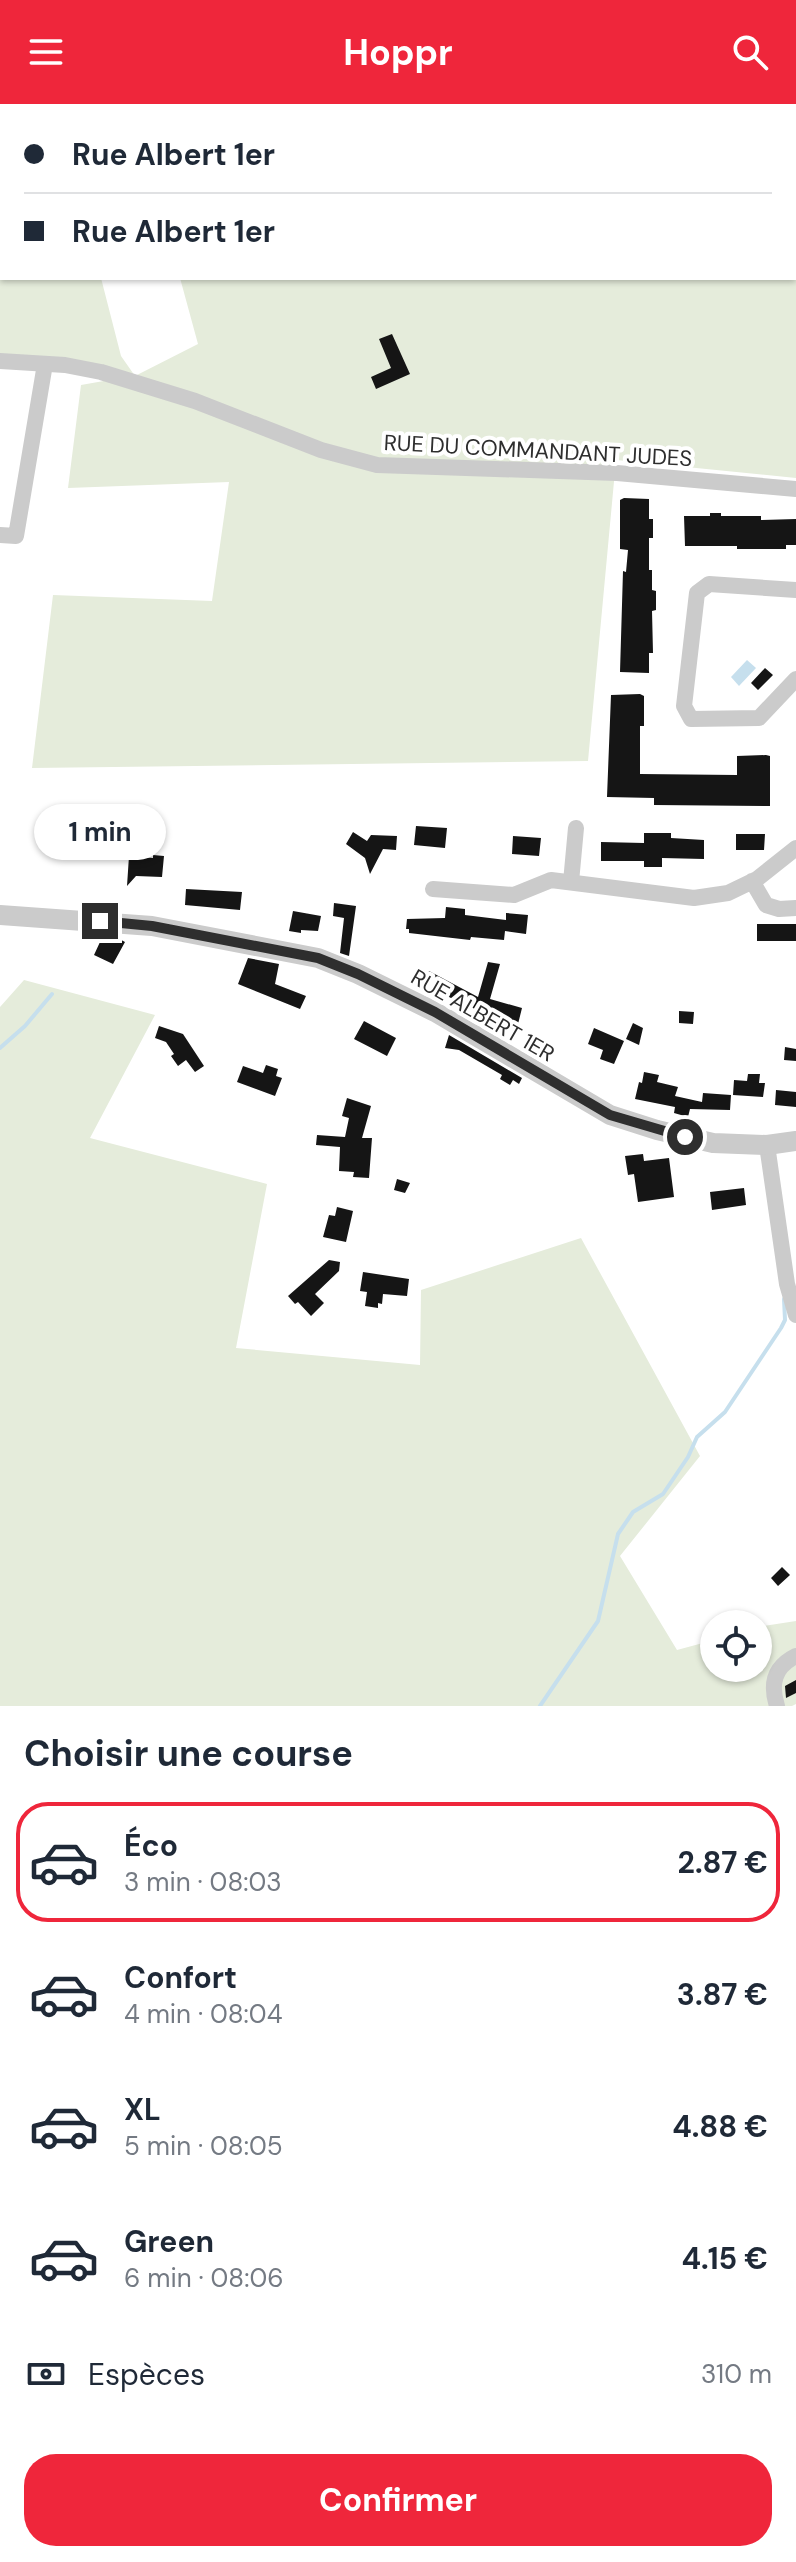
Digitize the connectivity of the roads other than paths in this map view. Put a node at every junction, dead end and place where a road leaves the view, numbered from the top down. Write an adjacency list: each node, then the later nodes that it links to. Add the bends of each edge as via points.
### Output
1 (0, 361): 2 (street, RUE DU COMMANDANT JUDES)
2 (45, 364): 3 (street, RUE DU COMMANDANT JUDES, via 101,372 377,465 617,473); 4 (street, via 16,536)
3 (796, 489)
4 (0, 535)
5 (796, 590): 6 (street, via 709,584 697,593 684,706 691,719 759,718)
6 (796, 679)
7 (576, 828): 10 (street)
8 (796, 848): 9 (street)
9 (752, 881): 10 (street, via 728,893 694,898); 12 (street, via 766,905)
10 (571, 882): 11 (street, via 551,880 514,895)
11 (433, 889)
12 (796, 908)
13 (0, 915): 15 (street, RUE ALBERT 1ER, via 152,926 318,958 435,1012 610,1115 713,1143)
14 (796, 1141): 15 (street, RUE ALBERT 1ER)
15 (767, 1145): 16 (street)
16 (796, 1315)
17 (796, 1656): 18 (street, via 776,1675)
18 (777, 1706)

